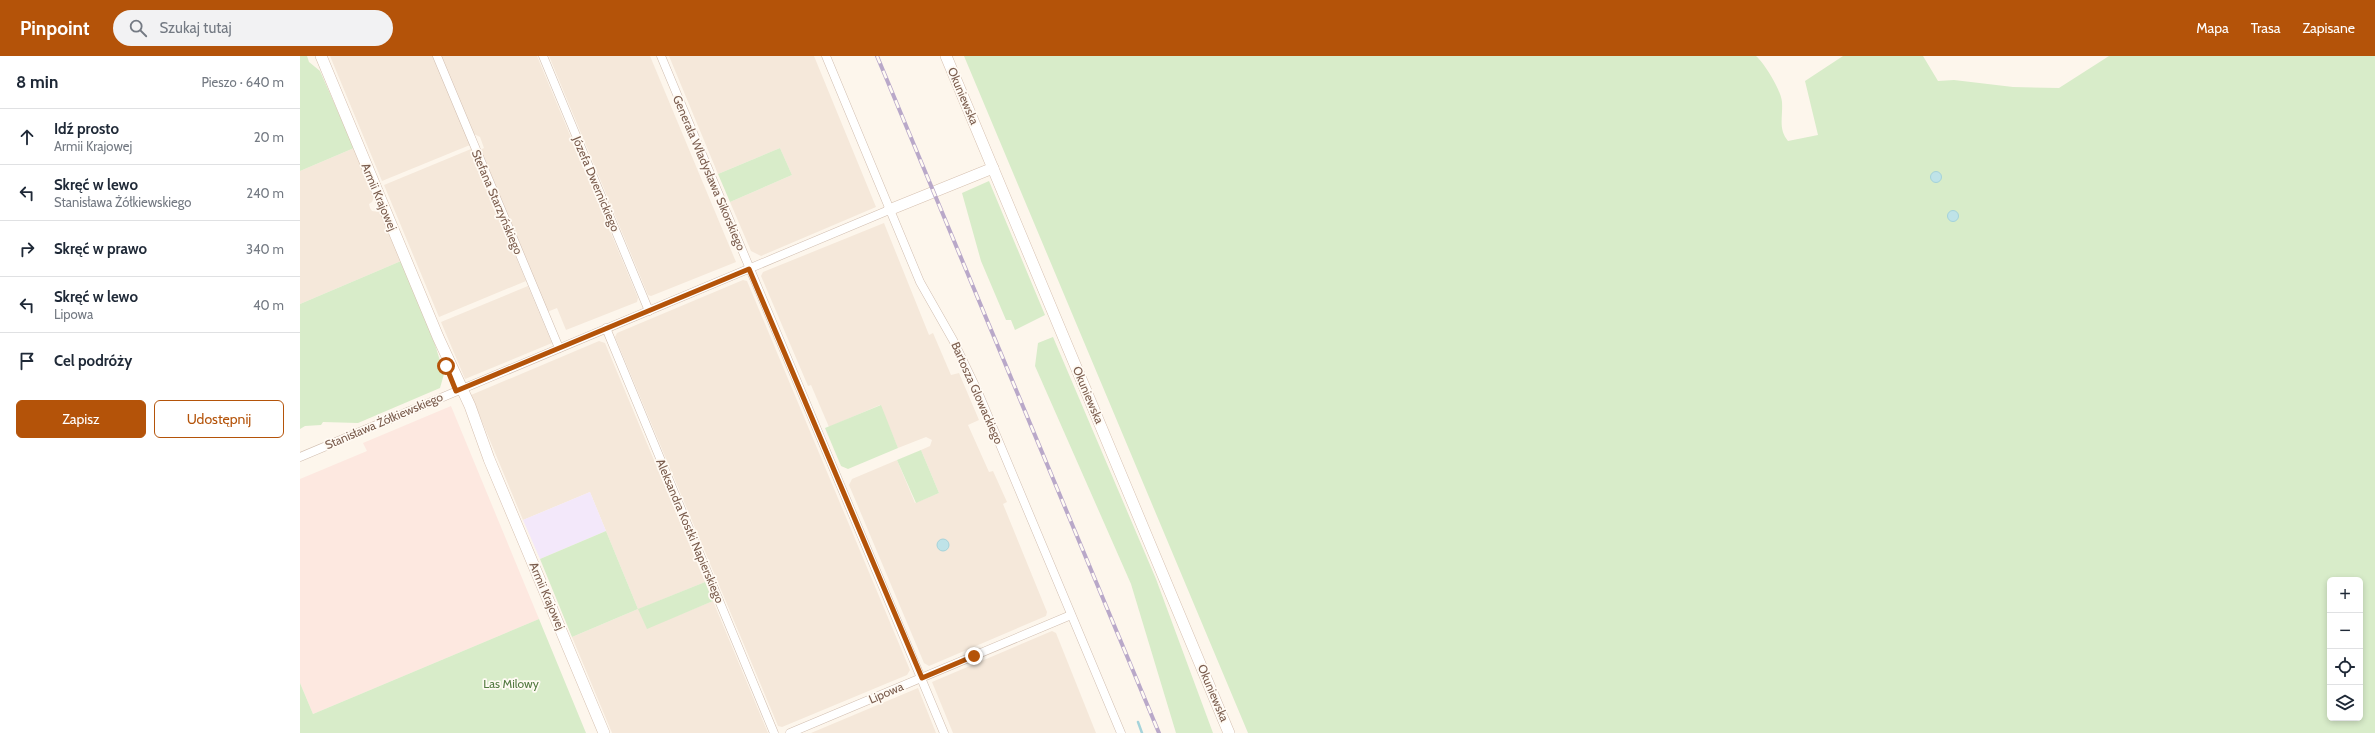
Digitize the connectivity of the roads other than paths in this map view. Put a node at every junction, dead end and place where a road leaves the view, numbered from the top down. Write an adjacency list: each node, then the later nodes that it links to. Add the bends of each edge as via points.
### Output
1 (321, 56): 13 (street, Armii Krajowej, via 438,337 444,363)
2 (437, 56): 12 (street, Stefana Starzyńskiego)
3 (543, 56): 10 (street, Józefa Dwernickiego)
4 (661, 56): 9 (street, Generała Władysława Sikorskiego)
5 (826, 56): 8 (street, Bartosza Głowackiego)
6 (946, 56): 7 (street, Okuniewska)
7 (993, 168): 8 (street); 22 (street, Okuniewska)
8 (890, 210): 9 (street, Stanisława Żółkiewskiego); 15 (street, Bartosza Głowackiego, via 920,282 953,340 978,392)
9 (749, 269): 10 (street, Stanisława Żółkiewskiego); 16 (street, Generała Władysława Sikorskiego)
10 (649, 311): 11 (street, Stanisława Żółkiewskiego)
11 (606, 328): 12 (street, Stanisława Żółkiewskiego); 18 (street, Aleksandra Kostki Napierskiego)
12 (559, 348): 13 (street, Stanisława Żółkiewskiego)
13 (459, 390): 14 (street, Stanisława Żółkiewskiego); 17 (street, Armii Krajowej)
14 (300, 457)
15 (1071, 615): 16 (street, Lipowa); 21 (street, Bartosza Głowackiego)
16 (922, 678): 19 (street, Lipowa); 20 (street, Generała Władysława Sikorskiego)
17 (604, 733)
18 (774, 733)
19 (790, 733)
20 (944, 733)
21 (1121, 733)
22 (1229, 733)

